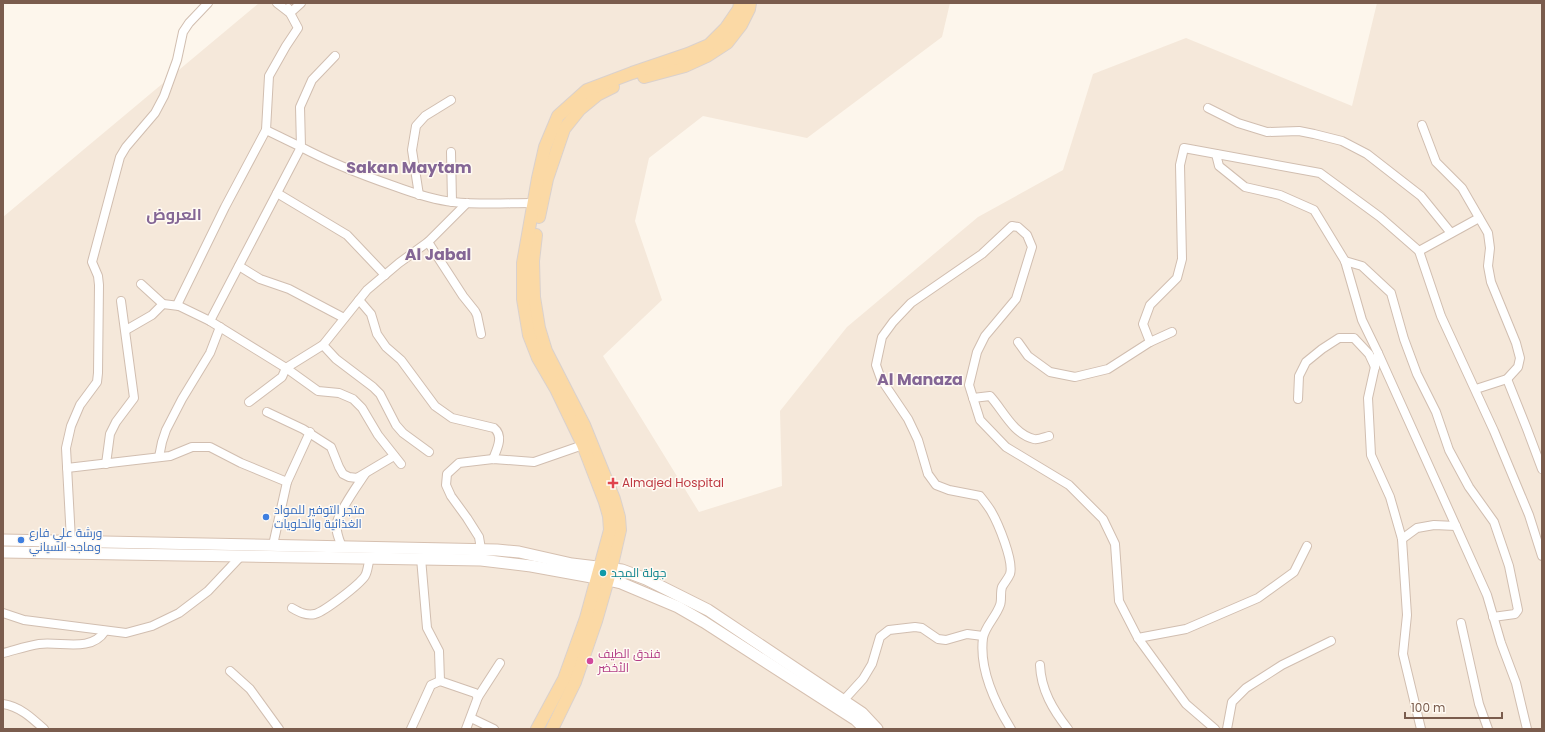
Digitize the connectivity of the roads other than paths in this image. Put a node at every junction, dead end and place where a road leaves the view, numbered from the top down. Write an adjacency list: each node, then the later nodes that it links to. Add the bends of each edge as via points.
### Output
1 (208, 3): 60 (street, via 183,32 164,96 155,113 120,157 92,262 100,285 97,382 80,405 71,426 66,448)
2 (277, 3): 7 (street)
3 (285, 3): 7 (street)
4 (301, 3): 7 (street)
5 (740, 3): 20 (main road, via 739,9 726,28 709,45 588,90 558,116 545,147)
6 (750, 3): 80 (main road, via 741,25 727,43 685,66 621,84 597,95 580,109 564,129 547,179 536,232 533,261 534,297 546,351 584,425 619,517 620,530)
7 (290, 12): 12 (street, via 298,28 269,76)
8 (335, 56): 13 (street, via 312,80 300,107)
9 (451, 100): 17 (street, via 425,116 416,126 412,150)
10 (1208, 108): 22 (street, via 1238,123 1267,132 1299,131 1314,134 1342,142 1366,154 1421,196)
11 (1422, 125): 21 (street, via 1436,162 1462,188)
12 (266, 130): 13 (street); 32 (street, via 225,206 178,303)
13 (301, 147): 16 (street); 17 (street, via 327,161)
14 (451, 152): 18 (street)
15 (1216, 154): 24 (street, via 1320,173 1380,217); 25 (street, via 1219,166 1245,187 1280,194 1314,210); 40 (street, via 1184,148 1180,165 1182,259 1177,278 1150,305 1143,324)
16 (277, 193): 26 (street); 27 (street, via 347,236)
17 (419, 194): 18 (street)
18 (452, 202): 19 (street)
19 (467, 203): 20 (street); 23 (street)
20 (533, 204): 53 (main road, via 523,263 523,299 529,335 538,358)
21 (1479, 218): 22 (street); 45 (street, via 1488,233 1488,266 1491,282 1520,358 1518,367)
22 (1451, 233): 24 (street)
23 (428, 242): 27 (street); 38 (street, via 475,311)
24 (1419, 251): 46 (street, via 1441,316)
25 (1345, 261): 42 (street, via 1362,320); 83 (street, via 1362,266 1391,293 1404,339 1417,374 1436,412 1449,450 1494,522 1509,566 1518,610 1515,614)
26 (239, 266): 33 (street, via 260,279 289,289); 34 (street)
27 (385, 275): 29 (street)
28 (141, 284): 31 (street)
29 (359, 300): 33 (street); 57 (street, via 371,314 376,334 401,360 435,406 452,418 498,431 500,440)
30 (121, 301): 36 (street)
31 (163, 304): 32 (street); 36 (street, via 152,315)
32 (179, 306): 34 (street)
33 (344, 318): 41 (street)
34 (210, 321): 35 (street)
35 (220, 328): 44 (street); 56 (street, via 210,354 166,430)
36 (126, 330): 58 (street, via 134,398 110,434)
37 (1172, 332): 40 (street)
38 (481, 334)
39 (1018, 342): 40 (street, via 1028,356 1050,372 1075,378 1108,369)
40 (1150, 342)
41 (323, 345): 44 (street); 54 (street, via 336,359 380,394 396,425)
42 (1378, 353): 43 (street); 64 (street)
43 (1375, 367): 48 (street, via 1369,354 1354,338 1340,338 1306,362 1300,376); 65 (street, via 1368,398 1371,455 1390,497)
44 (286, 368): 49 (street, via 282,377); 55 (street, via 318,391 339,393 353,399 362,408)
45 (1507, 380): 46 (street); 61 (street)
46 (1476, 389): 76 (street, via 1529,516)
47 (973, 398): 52 (street, via 990,396 1003,415 1022,434 1035,439); 86 (street, via 969,385 977,352 985,336 1016,299 1032,247 1027,235 1018,227 1012,226 982,254 911,303 882,337 876,365 881,379 908,419 918,440 928,474 936,485 980,496 991,510 1001,533 1010,560 1010,574 1002,588 1000,606); 87 (street, via 980,420 1006,447 1069,485 1103,519 1115,544 1119,601)
48 (1298, 399)
49 (249, 402)
50 (267, 412): 51 (street)
51 (310, 432): 62 (street, via 331,447 343,474 357,478); 63 (street)
52 (1049, 436)
53 (583, 445): 57 (street, via 534,462); 80 (main road, via 608,516 610,530)
54 (429, 452)
55 (394, 456): 59 (street); 62 (street)
56 (159, 457): 58 (street); 63 (street, via 170,456 192,446 210,447)
57 (493, 459): 71 (street, via 459,463 447,474 446,485 479,537)
58 (106, 464): 60 (street)
59 (401, 464)
60 (67, 468): 67 (street)
61 (1542, 469)
62 (367, 471): 69 (street, via 349,497 337,523)
63 (287, 482): 68 (street)
64 (1456, 526): 65 (street, via 1434,525 1417,528); 83 (street, via 1487,595)
65 (1402, 539): 112 (street, via 1407,615 1403,654)
66 (3, 540): 67 (main road)
67 (71, 540): 72 (main road)
68 (273, 545): 69 (main road); 72 (main road)
69 (342, 546): 71 (main road)
70 (1308, 546): 87 (street, via 1294,572 1258,598 1186,629)
71 (481, 549): 73 (main road)
72 (229, 550): 74 (main road); 75 (main road)
73 (497, 550): 79 (main road); 80 (main road, via 519,552)
74 (3, 552)
75 (241, 556): 77 (main road); 85 (street, via 208,591 179,613 152,626 126,633)
76 (1542, 556)
77 (370, 558): 78 (main road); 81 (street, via 366,575 357,585 322,611 304,614)
78 (421, 558): 79 (main road); 94 (street, via 427,628 439,651)
79 (496, 561): 80 (main road)
80 (604, 574): 90 (main road, via 622,570 708,610); 104 (main road, via 564,679); 105 (main road, via 596,621 575,682)
81 (292, 608)
82 (3, 613): 85 (street, via 24,620)
83 (1493, 617): 114 (street, via 1516,683)
84 (1461, 623): 113 (street, via 1479,704)
85 (105, 631): 89 (street, via 93,642 77,645 40,644)
86 (983, 636): 96 (street, via 967,634 946,640 938,639 922,628 889,630 880,637 872,664 863,679); 108 (street, via 984,662 990,688)
87 (1138, 638): 110 (street, via 1186,704)
88 (1331, 641): 111 (street, via 1282,665 1246,688 1232,702)
89 (3, 653)
90 (773, 660): 96 (main road); 106 (main road)
91 (500, 663): 95 (street)
92 (1040, 665): 109 (street, via 1053,709)
93 (230, 671): 100 (street, via 250,689)
94 (440, 681): 95 (street, via 475,693); 101 (street, via 431,685)
95 (478, 697): 98 (street)
96 (843, 701): 107 (main road, via 862,713)
97 (3, 704): 99 (street, via 13,705)
98 (471, 718): 102 (street); 103 (street)
99 (44, 729)
100 (279, 729)
101 (411, 729)
102 (466, 729)
103 (494, 729)
104 (537, 729)
105 (552, 729)
106 (865, 729)
107 (877, 729)
108 (1011, 729)
109 (1068, 729)
110 (1215, 729)
111 (1227, 729)
112 (1421, 729)
113 (1488, 729)
114 (1527, 729)

